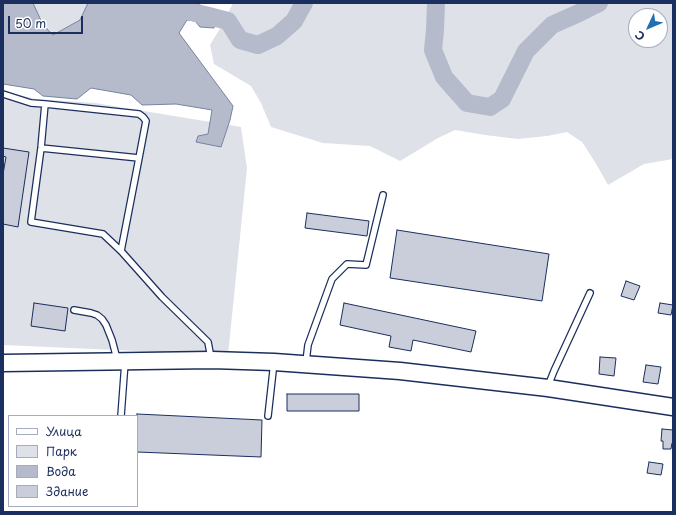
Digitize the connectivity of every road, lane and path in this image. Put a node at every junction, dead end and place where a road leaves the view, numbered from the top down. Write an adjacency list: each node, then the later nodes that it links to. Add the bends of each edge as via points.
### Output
1 (3, 94): 2 (lane, via 32,103)
2 (45, 104): 3 (lane); 4 (lane, via 139,114 146,121)
3 (41, 148): 4 (lane); 6 (lane, via 31,222 103,234)
4 (139, 158): 6 (lane)
5 (382, 195): 13 (lane, via 366,265 347,264 332,279 308,345)
6 (121, 251): 9 (lane, via 162,298 208,342)
7 (590, 293): 14 (lane)
8 (74, 310): 10 (lane, via 91,313 102,319)
9 (212, 360): 10 (street); 11 (street)
10 (121, 361): 12 (street); 16 (lane)
11 (274, 362): 13 (street); 17 (lane)
12 (3, 363)
13 (305, 364): 14 (street, via 400,371)
14 (548, 388): 15 (street)
15 (673, 406)
16 (121, 415)
17 (268, 416)

